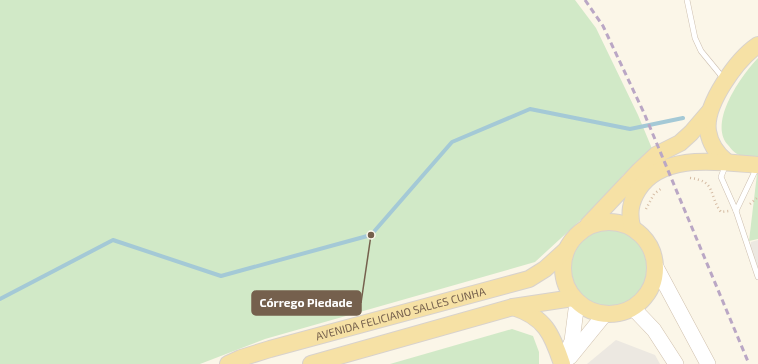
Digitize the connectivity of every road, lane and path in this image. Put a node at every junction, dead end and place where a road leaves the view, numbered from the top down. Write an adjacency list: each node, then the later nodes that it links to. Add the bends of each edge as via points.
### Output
1 (687, 0): 3 (lane, via 695,38 701,51)
2 (758, 45): 3 (main road, via 739,62)
3 (725, 81): 4 (main road)
4 (709, 112): 5 (main road, via 710,140); 12 (main road, via 680,143 656,155)
5 (727, 162): 6 (main road); 11 (lane, via 720,177); 13 (main road, via 687,163 663,169 651,176 642,184 631,203 629,214)
6 (758, 165): 11 (lane)
7 (683, 177): 11 (path, via 701,179 708,184 721,212)
8 (664, 185): 10 (path, via 654,194)
9 (758, 197): 11 (path)
10 (646, 210)
11 (736, 211): 16 (lane)
12 (586, 226): 13 (main road, via 610,221 622,222); 14 (main road)
13 (632, 227): 15 (main road, via 645,238 653,252)
14 (566, 250): 17 (main road, via 563,275); 21 (main road, AVENIDA FELICIANO SALLES CUNHA, via 529,279 270,349)
15 (656, 267): 19 (main road, via 653,283 645,297); 25 (main road)
16 (758, 277)
17 (575, 300): 18 (main road); 20 (main road, via 595,312); 23 (main road, via 572,341)
18 (513, 308): 22 (main road); 23 (main road, via 526,311 546,327)
19 (633, 308): 20 (main road, via 620,313); 24 (main road, via 654,330)
20 (605, 314): 23 (main road)
21 (228, 364)
22 (311, 364)
23 (563, 364)
24 (676, 364)
25 (708, 364)

